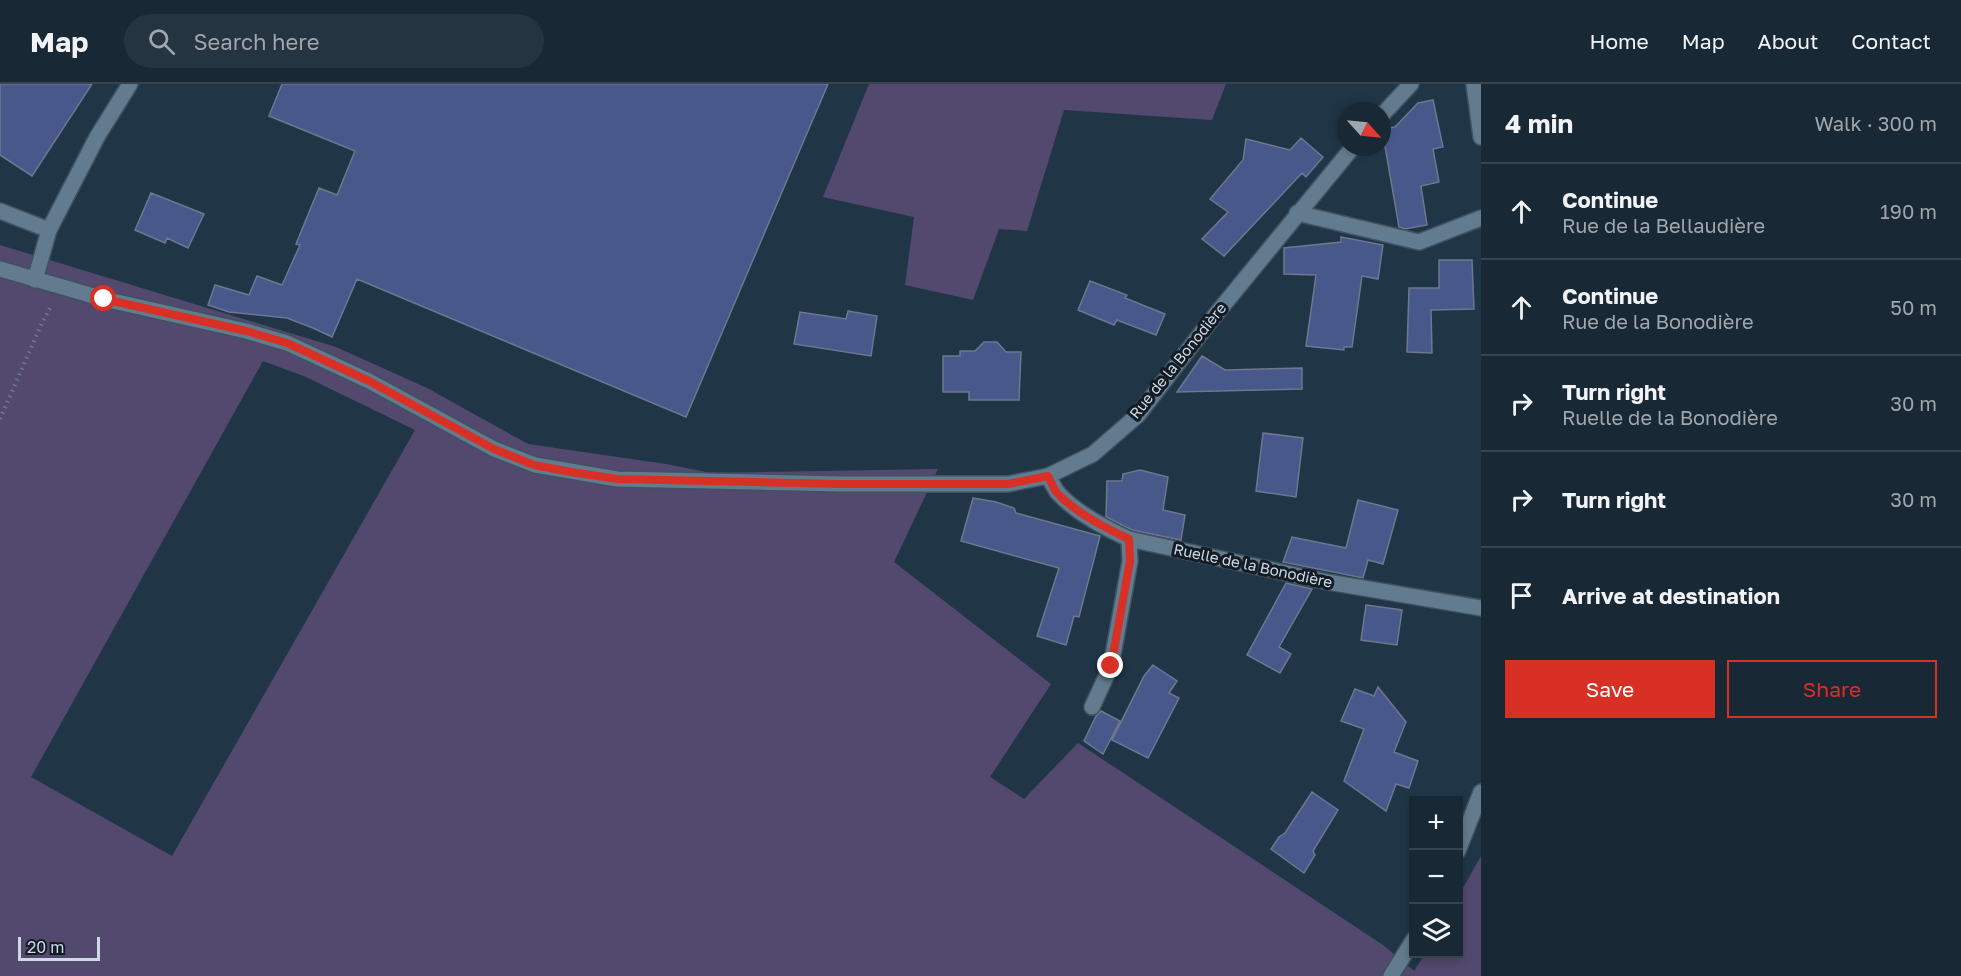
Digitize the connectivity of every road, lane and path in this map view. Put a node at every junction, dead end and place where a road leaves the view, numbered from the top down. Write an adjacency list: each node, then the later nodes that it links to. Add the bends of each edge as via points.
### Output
1 (130, 84): 10 (street, via 97,137)
2 (1411, 84): 4 (street)
3 (1474, 84): 5 (street)
4 (1391, 105)
5 (1481, 137)
6 (1345, 156): 8 (street, Rue de la Bonodière)
7 (0, 211): 10 (street)
8 (1297, 213): 9 (street, via 1419,242); 15 (street, Rue de la Bonodière, via 1138,415 1093,454)
9 (1481, 218)
10 (50, 230): 12 (street)
11 (0, 269): 12 (street, Rue de la Bonodière)
12 (35, 280): 13 (street, Rue de la Bonodière)
13 (62, 287): 14 (path); 15 (street, Rue de la Bonodière, via 287,343 369,381 494,449 534,465 617,479 840,484 1008,484)
14 (0, 419)
15 (1048, 476): 16 (street, Ruelle de la Bonodière, via 1057,492 1077,508 1102,527)
16 (1129, 539): 17 (street, Ruelle de la Bonodière, via 1328,582); 18 (street, via 1130,561 1111,666)
17 (1481, 608)
18 (1092, 707)
19 (1481, 792): 20 (street)
20 (1458, 850)
21 (1409, 946): 22 (street)
22 (1391, 976)

